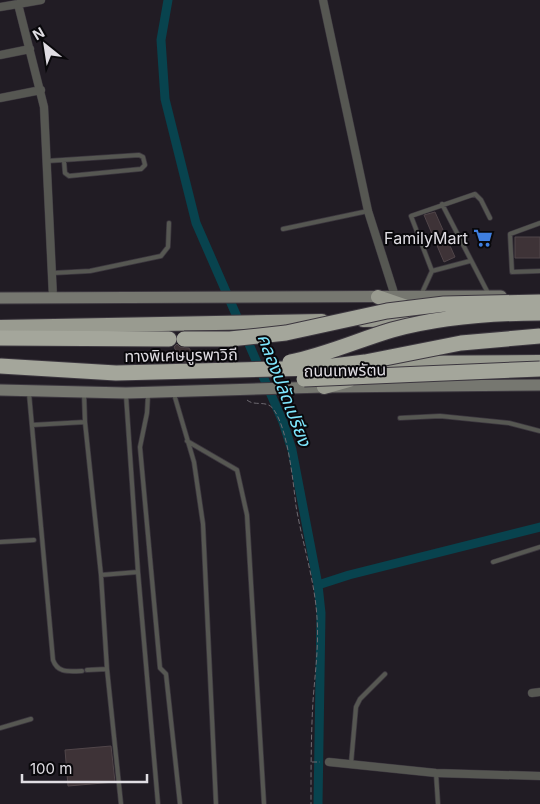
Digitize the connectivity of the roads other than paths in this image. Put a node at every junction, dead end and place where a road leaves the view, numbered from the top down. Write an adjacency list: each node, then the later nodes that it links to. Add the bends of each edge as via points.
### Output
1 (41, 0): 3 (street)
2 (322, 0): 12 (street)
3 (18, 4): 4 (street); 5 (street)
4 (0, 7)
5 (30, 50): 6 (street); 7 (street)
6 (0, 55)
7 (41, 90): 8 (street); 9 (street)
8 (0, 98)
9 (47, 161): 10 (lane); 20 (street)
10 (64, 161): 10 (lane, via 65,173 69,176 141,169 145,165 139,155)
11 (442, 204): 13 (lane, via 474,194); 17 (lane); 18 (lane, via 411,216)
12 (368, 211): 16 (lane); 21 (street)
13 (490, 218)
14 (169, 223): 20 (lane, via 168,247 161,256 90,271)
15 (540, 223): 19 (lane, via 510,234 512,272)
16 (283, 229)
17 (470, 261): 18 (lane); 22 (lane)
18 (432, 271): 26 (lane)
19 (540, 271)
20 (53, 273): 24 (street)
21 (395, 296): 25 (main road); 26 (main road)
22 (489, 296): 23 (main road); 26 (main road)
23 (540, 296)
24 (53, 297): 25 (main road); 27 (main road)
25 (378, 297): 30 (highway)
26 (420, 297)
27 (0, 298)
28 (540, 302): 34 (highway, ทางพิเศษบูรพาวิถี, bridge, via 434,305 378,313 286,333 239,338)
29 (540, 313): 38 (highway, bridge, via 484,315 406,327 306,359)
30 (442, 319): 31 (highway); 32 (highway)
31 (540, 319)
32 (0, 327)
33 (540, 336): 38 (highway, ทางพิเศษบูรพาวิถี, bridge, via 460,343 343,365)
34 (0, 338)
35 (540, 362): 36 (highway, ถนนเทพรัตน)
36 (407, 363): 38 (highway, ถนนเทพรัตน, via 277,364); 42 (highway)
37 (0, 366): 38 (highway, ทางพิเศษบูรพาวิถี, bridge, via 116,373)
38 (247, 368)
39 (540, 369): 40 (highway, bridge, via 225,380 116,381)
40 (0, 374)
41 (540, 385): 42 (main road, ถนนเทพรัตน)
42 (324, 387): 47 (main road, ถนนเทพรัตน)
43 (0, 390): 44 (main road, ถนนเทพรัตน)
44 (29, 390): 45 (main road, ถนนเทพรัตน); 51 (lane)
45 (84, 392): 48 (main road, ถนนเทพรัตน); 50 (lane)
46 (148, 392): 47 (main road, ถนนเทพรัตน); 48 (main road, ถนนเทพรัตน); 70 (lane, via 140,447 160,668 166,674)
47 (173, 392): 53 (lane)
48 (126, 393): 58 (lane)
49 (400, 418): 52 (lane, via 440,416 509,423)
50 (85, 422): 51 (lane); 59 (lane)
51 (32, 425): 60 (lane, via 56,668 62,671)
52 (540, 431)
53 (187, 441): 71 (lane, via 194,462 203,524); 72 (lane, via 237,470 247,515)
54 (34, 540): 55 (lane)
55 (0, 542)
56 (540, 547): 57 (lane)
57 (494, 562)
58 (138, 572): 59 (lane); 69 (lane)
59 (101, 575): 60 (lane)
60 (107, 669): 68 (lane)
61 (385, 674): 65 (lane, via 356,707)
62 (31, 719): 63 (lane)
63 (0, 728)
64 (329, 762): 65 (street)
65 (351, 764): 66 (street)
66 (436, 773): 67 (street); 73 (lane)
67 (540, 776)
68 (121, 804)
69 (158, 804)
70 (180, 804)
71 (216, 804)
72 (264, 804)
73 (438, 804)

